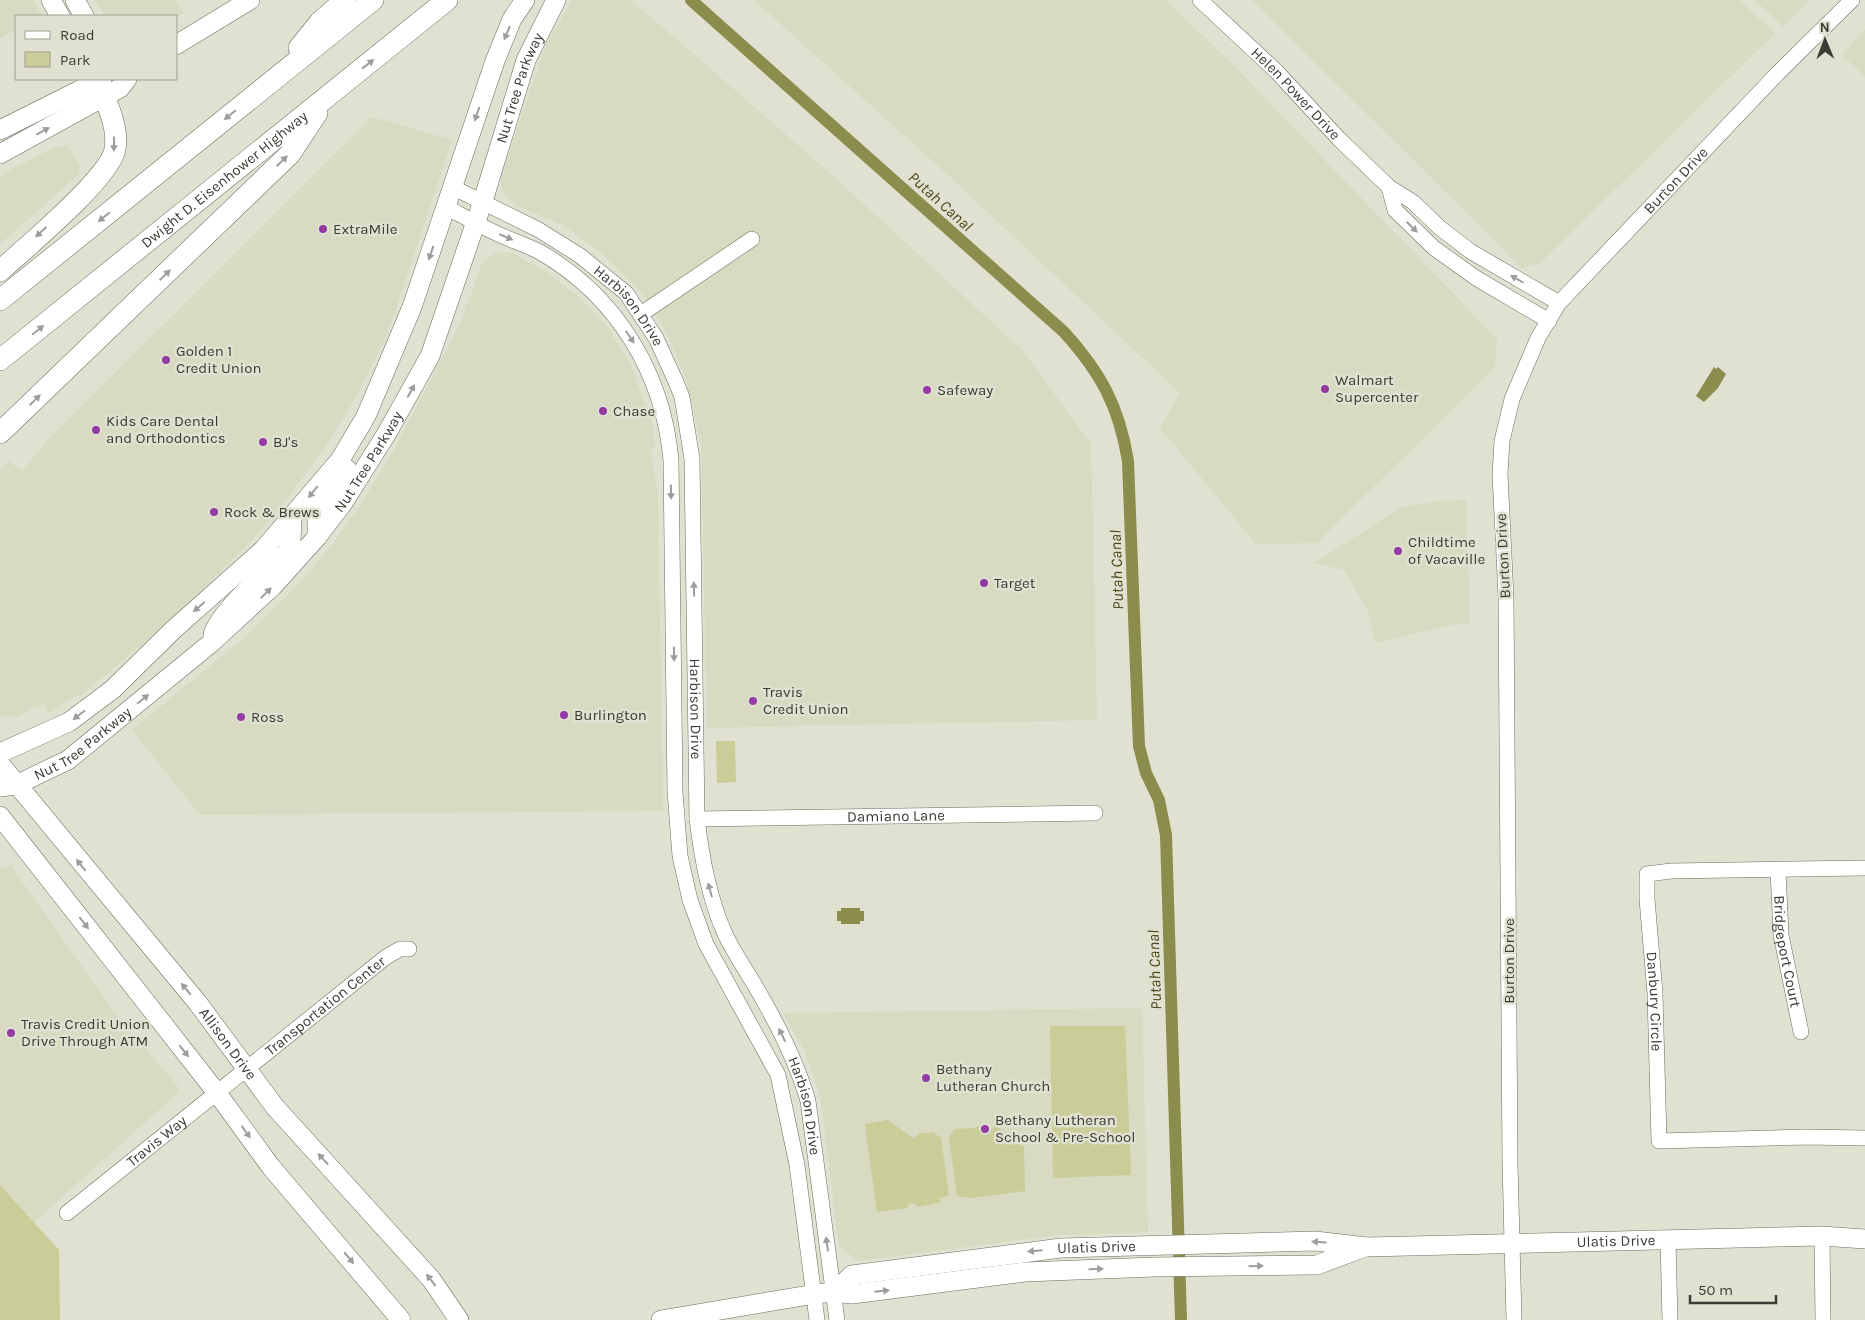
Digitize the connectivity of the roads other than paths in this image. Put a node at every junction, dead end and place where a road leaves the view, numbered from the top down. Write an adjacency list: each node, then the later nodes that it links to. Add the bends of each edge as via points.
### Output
1 (51, 0): 11 (main road)
2 (75, 0): 12 (main road)
3 (250, 0): 13 (main road)
4 (344, 0): 15 (highway, via 320,22)
5 (373, 0): 15 (highway)
6 (447, 0): 16 (highway, Dwight D. Eisenhower Highway, one-way to 6)
7 (525, 0): 19 (main road, Nut Tree Parkway, one-way to 19, via 512,19 495,61)
8 (556, 0): 21 (main road, Nut Tree Parkway, via 526,60)
9 (1200, 0): 20 (street, Helen Power Drive)
10 (1852, 0): 27 (street, Burton Drive)
11 (59, 15)
12 (83, 15)
13 (178, 44)
14 (108, 83): 17 (main road); 18 (main road, one-way to 14); 25 (highway, one-way to 25, via 116,149 110,163 77,199)
15 (268, 84): 26 (highway, one-way to 26)
16 (330, 94): 30 (highway, Dwight D. Eisenhower Highway, one-way to 16); 32 (highway, one-way to 16, via 290,154)
17 (0, 130)
18 (0, 154)
19 (452, 187): 21 (street, Harbison Drive); 22 (main road, Nut Tree Parkway)
20 (1389, 187): 27 (street, Helen Power Drive, one-way to 20, via 1470,251 1413,202); 29 (street, one-way to 29, via 1394,210 1434,248 1476,278)
21 (483, 201): 23 (main road, Nut Tree Parkway); 28 (street, Harbison Drive, via 579,255 626,293)
22 (446, 207): 23 (street, Harbison Drive); 31 (main road, Nut Tree Parkway, one-way to 31, via 412,307)
23 (476, 222): 34 (main road, Nut Tree Parkway, one-way to 23, via 384,438 430,356); 55 (street, Harbison Drive, one-way to 55, via 538,251 588,287 633,340 657,391 670,460 675,792 680,856 690,900 706,944 778,1075)
24 (752, 239): 28 (street)
25 (0, 271)
26 (0, 300)
27 (1559, 303): 29 (street, Burton Drive)
28 (641, 314): 41 (street, Harbison Drive, one-way to 28, via 692,460 682,397 663,352)
29 (1549, 321): 53 (street, Burton Drive, via 1538,338 1506,419 1500,474 1506,597)
30 (0, 360)
31 (366, 416): 33 (main road, Nut Tree Parkway, one-way to 33, via 340,460); 34 (main road, via 366,439 317,513)
32 (0, 433)
33 (292, 518): 35 (main road, via 287,552 215,626); 36 (main road, Nut Tree Parkway, one-way to 36, via 263,550 113,689 69,722)
34 (317, 537): 35 (main road, Nut Tree Parkway, one-way to 34, via 273,586)
35 (211, 643): 38 (main road, Nut Tree Parkway, one-way to 35, via 68,760)
36 (0, 753)
37 (0, 764): 38 (main road, Allison Drive)
38 (8, 786): 46 (main road, Allison Drive, one-way to 38, via 197,1002)
39 (1095, 813): 41 (street, Damiano Lane)
40 (0, 816): 47 (main road, one-way to 47)
41 (697, 820): 55 (street, Harbison Drive, one-way to 41, via 808,1101 799,1069 726,935 713,903)
42 (1865, 868): 43 (street, Danbury Circle)
43 (1778, 870): 45 (street, Bridgeport Court, via 1781,935); 48 (street, Danbury Circle, via 1647,874 1655,994 1659,1141)
44 (409, 949): 46 (street, Transportation Center, via 400,949 386,957)
45 (1801, 1032)
46 (246, 1070): 47 (street, Travis Way); 57 (main road, Allison Drive, one-way to 46, via 431,1279 275,1107)
47 (217, 1093): 49 (street, Travis Way); 56 (main road, one-way to 56, via 271,1167)
48 (1865, 1138)
49 (67, 1213)
50 (1822, 1236): 51 (main road, Ulatis Drive); 52 (main road, Ulatis Drive); 63 (street)
51 (1865, 1238)
52 (1668, 1240): 53 (main road, Ulatis Drive); 62 (street)
53 (1512, 1243): 54 (main road, Ulatis Drive); 61 (street, Burton Drive)
54 (1367, 1247): 55 (main road, Ulatis Drive, one-way to 54, via 852,1294 1026,1272 1317,1265); 55 (main road, Ulatis Drive, one-way to 55, via 1315,1241 1022,1252 852,1275)
55 (824, 1293): 58 (main road, Ulatis Drive); 59 (street, Harbison Drive); 60 (street, Harbison Drive)
56 (401, 1320)
57 (459, 1320)
58 (661, 1320)
59 (817, 1320)
60 (837, 1320)
61 (1514, 1320)
62 (1670, 1320)
63 (1823, 1320)

